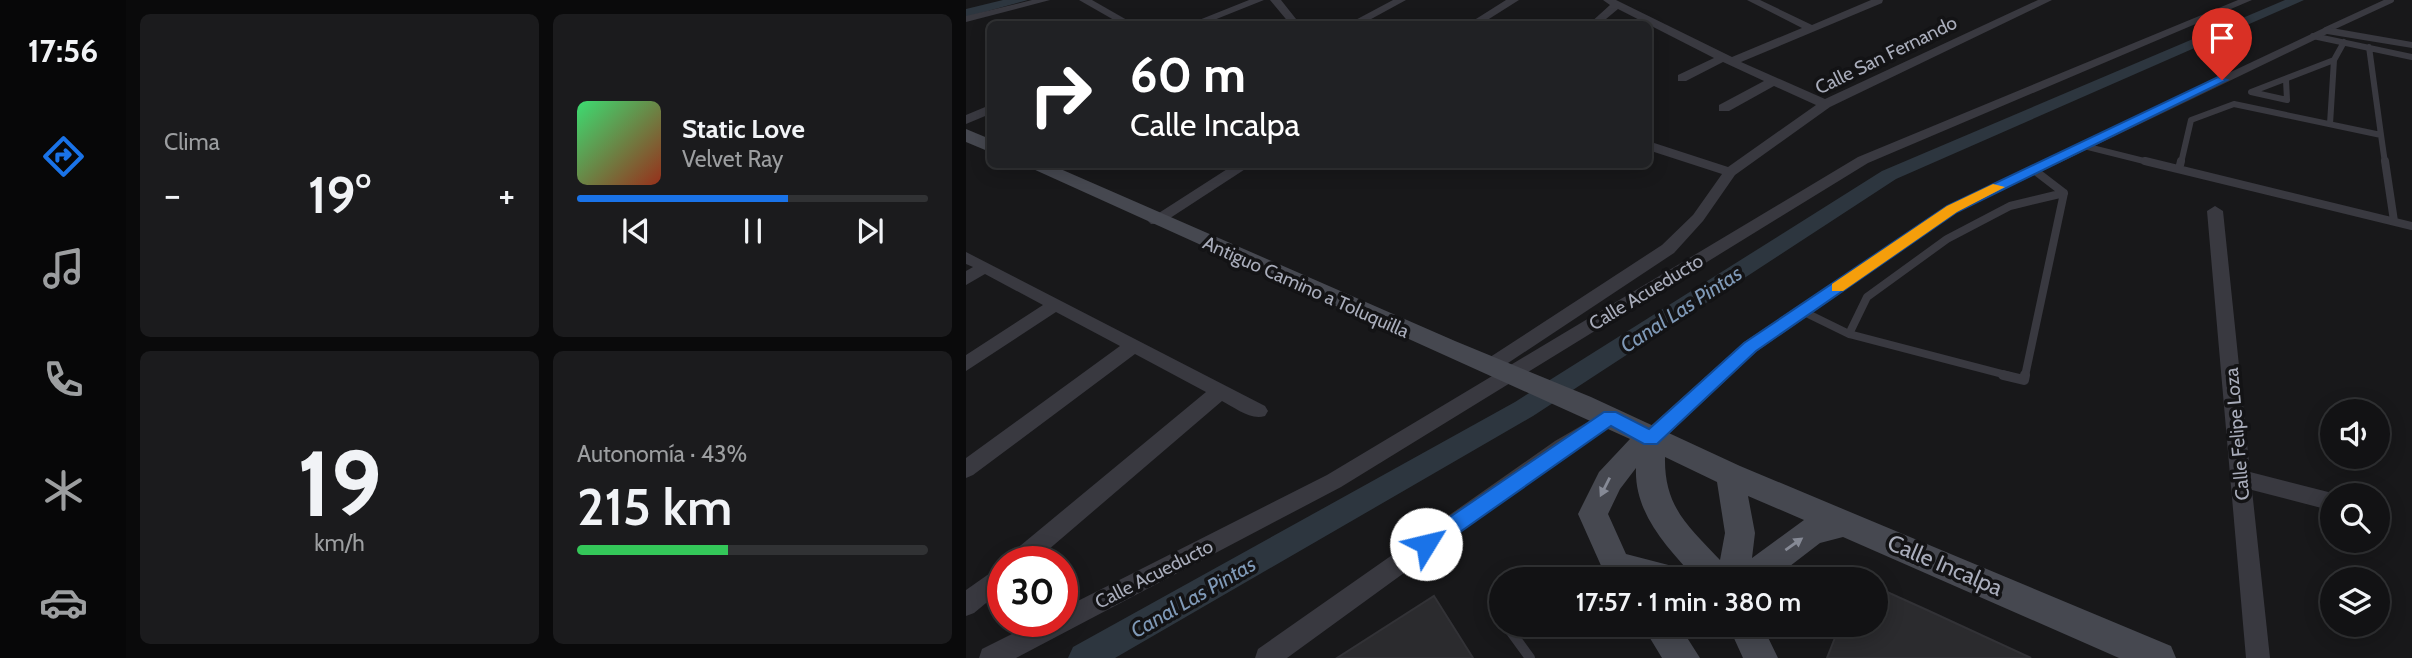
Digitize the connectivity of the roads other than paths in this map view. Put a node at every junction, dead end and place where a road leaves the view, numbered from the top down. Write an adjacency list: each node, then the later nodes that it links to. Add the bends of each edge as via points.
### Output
1 (1045, 0): 13 (street)
2 (1084, 0): 14 (street)
3 (1258, 0): 15 (street)
4 (1275, 0): 16 (street)
5 (1401, 0): 17 (street)
6 (1514, 0): 18 (street)
7 (1752, 0): 22 (street)
8 (2047, 0): 33 (street, Calle San Fernando)
9 (2247, 0): 61 (street, Calle Acueducto, via 1863,160)
10 (2391, 0): 23 (lane)
11 (1613, 2): 19 (street); 20 (street)
12 (1878, 2): 22 (street)
13 (966, 19)
14 (1122, 21)
15 (1203, 21)
16 (1292, 21)
17 (1360, 21)
18 (1479, 21)
19 (1597, 21)
20 (1650, 21)
21 (1652, 22): 28 (street)
22 (1810, 28): 28 (street)
23 (2320, 33): 24 (lane); 25 (street); 42 (street)
24 (2344, 42): 26 (lane); 29 (lane)
25 (2412, 45)
26 (2369, 47): 27 (lane); 39 (lane)
27 (2412, 57)
28 (1727, 60): 30 (street); 32 (street)
29 (2334, 60): 31 (lane); 37 (lane)
30 (1682, 78)
31 (2286, 80): 31 (lane, via 2263,88 2251,92 2287,100)
32 (1773, 81): 33 (street); 34 (street)
33 (1825, 104): 47 (street, Calle San Fernando)
34 (1724, 108)
35 (987, 110): 36 (street)
36 (966, 120)
37 (2330, 124): 39 (lane); 45 (lane, via 2234,104 2191,120)
38 (966, 135): 40 (street)
39 (2381, 135): 51 (lane)
40 (987, 145)
41 (1652, 146): 47 (street)
42 (2084, 146): 45 (lane); 46 (street)
43 (1040, 168): 50 (street, Antiguo Camino a Toluquilla)
44 (1240, 168): 50 (street)
45 (2179, 169): 51 (lane)
46 (2034, 170): 48 (lane); 57 (street, via 1952,209)
47 (1730, 172): 61 (street, Calle San Fernando, via 1698,218 1668,250)
48 (2064, 193): 58 (lane, via 2010,206 1947,239 1867,297); 58 (lane, via 2024,380)
49 (2216, 211): 68 (street, Calle Felipe Loza)
50 (1156, 221): 61 (street, Antiguo Camino a Toluquilla)
51 (2394, 221): 52 (lane)
52 (2412, 226)
53 (966, 257): 54 (street)
54 (985, 267): 55 (street); 56 (street)
55 (966, 279)
56 (1056, 304): 59 (street); 60 (street)
57 (1802, 312): 58 (lane); 65 (street, via 1750,347)
58 (1849, 334)
59 (1134, 345): 62 (street); 66 (street)
60 (966, 364)
61 (1500, 370): 64 (street, Antiguo Camino a Toluquilla); 81 (street, Calle Acueducto, via 1334,481)
62 (1220, 391): 63 (street); 71 (street)
63 (1258, 411)
64 (1610, 417): 65 (street); 82 (street)
65 (1651, 438): 67 (street, Calle Incalpa); 72 (street, one-way to 72, via 1624,459 1605,484 1593,514); 73 (street, via 1650,480 1666,524)
66 (966, 469)
67 (1730, 475): 70 (street, Calle Incalpa); 74 (street, via 1740,533)
68 (2241, 478): 69 (street); 87 (street, Calle Felipe Loza)
69 (2320, 499)
70 (1847, 523): 75 (street, one-way to 70, via 1812,531); 86 (street, Calle Incalpa)
71 (1036, 546)
72 (1618, 567)
73 (1706, 567)
74 (1735, 567)
75 (1765, 567)
76 (987, 587): 77 (street)
77 (966, 605)
78 (1515, 637): 83 (lane)
79 (1667, 637): 84 (street)
80 (1751, 637): 85 (street)
81 (991, 658)
82 (1267, 658)
83 (1530, 658)
84 (1682, 658)
85 (1761, 658)
86 (2159, 658)
87 (2258, 658)

